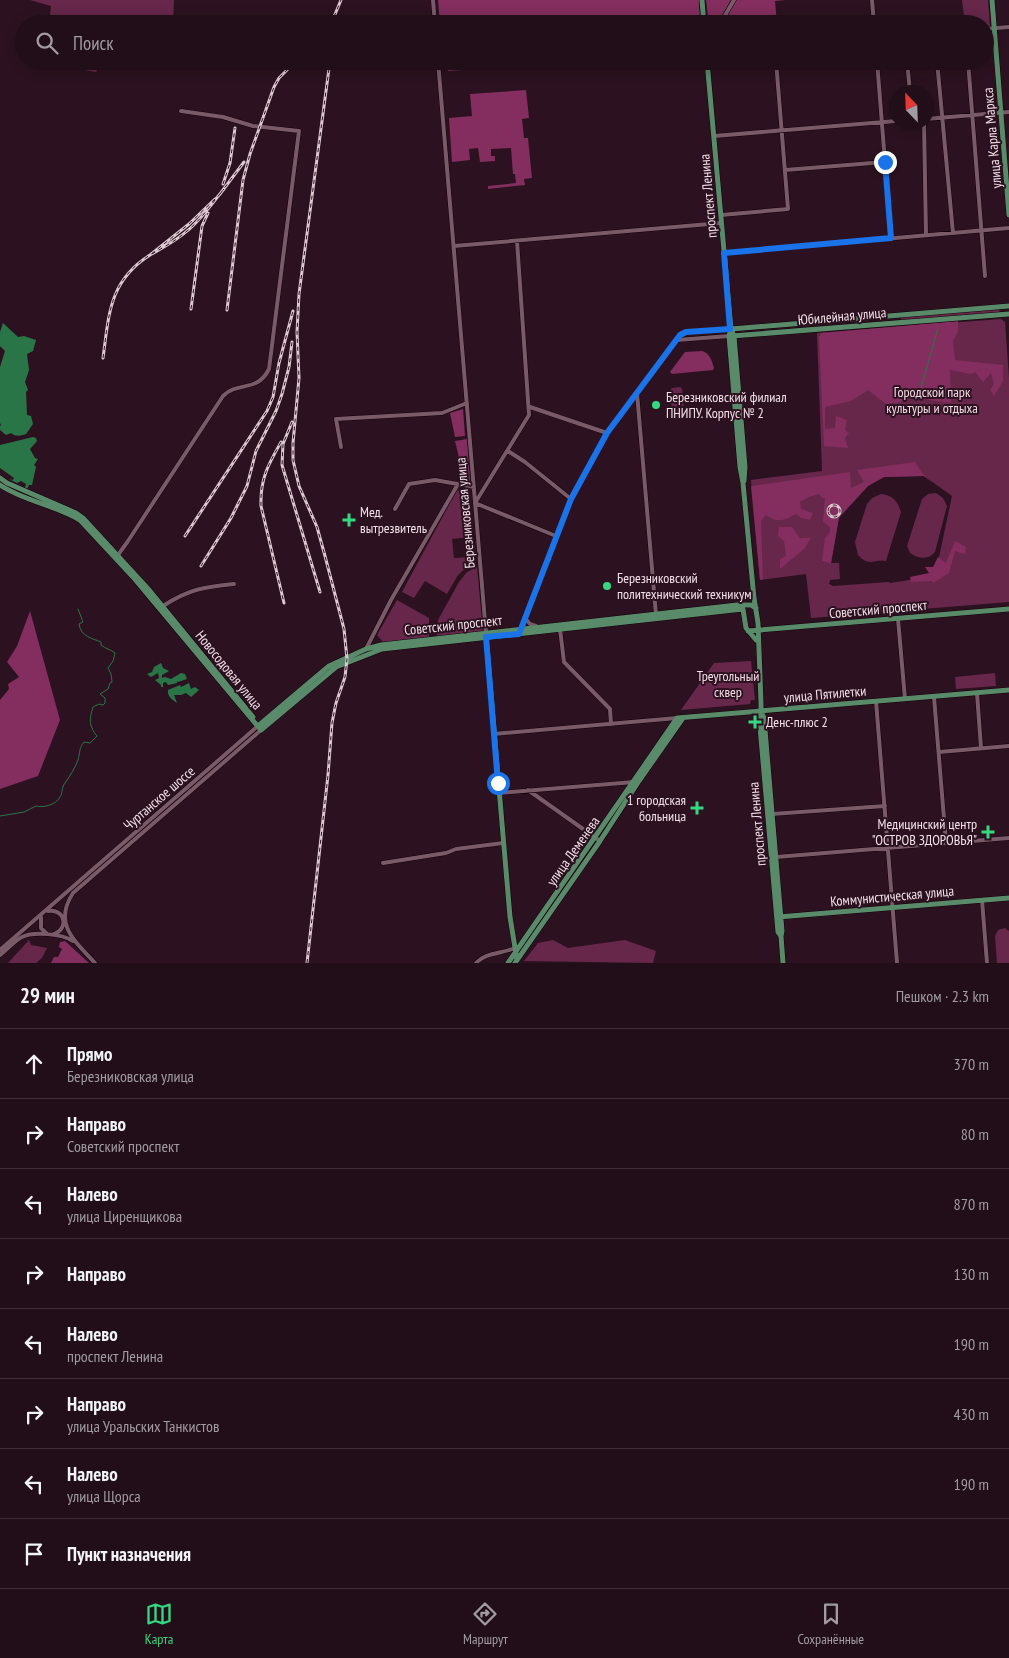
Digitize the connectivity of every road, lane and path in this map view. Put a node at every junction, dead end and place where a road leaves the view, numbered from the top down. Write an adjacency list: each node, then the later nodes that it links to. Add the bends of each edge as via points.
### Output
1 (433, 0): 6 (street)
2 (702, 0): 7 (main road)
3 (734, 0): 8 (street)
4 (872, 0): 9 (street)
5 (992, 0): 10 (main road, улица Карла Маркса)
6 (434, 15)
7 (703, 15)
8 (725, 15)
9 (873, 15)
10 (993, 15)
11 (1009, 27): 12 (street)
12 (994, 28): 23 (main road, улица Карла Маркса)
13 (439, 70): 43 (street, Березниковская улица)
14 (708, 70): 31 (main road, проспект Ленина)
15 (777, 70): 29 (street)
16 (878, 70): 27 (street)
17 (908, 70): 20 (street)
18 (938, 70): 25 (street)
19 (969, 70): 24 (street)
20 (909, 85)
21 (181, 111): 65 (street, via 223,117 253,126 299,131 269,369 258,382 228,391 223,396)
22 (1009, 112): 23 (street)
23 (1001, 114): 24 (street); 35 (main road, улица Карла Маркса)
24 (973, 115): 25 (street); 38 (street)
25 (943, 118): 26 (street); 39 (street)
26 (934, 119)
27 (882, 122): 28 (street); 29 (street); 32 (street)
28 (889, 122)
29 (782, 130): 31 (street); 33 (street)
30 (924, 130): 40 (street)
31 (714, 136): 34 (main road, проспект Ленина)
32 (885, 162): 33 (street); 41 (street)
33 (785, 170): 34 (street, via 788,209)
34 (721, 215): 36 (main road, проспект Ленина)
35 (1009, 215)
36 (721, 223): 42 (street); 44 (main road, проспект Ленина)
37 (1009, 228): 38 (street)
38 (982, 230): 39 (street); 45 (street)
39 (952, 233): 40 (street)
40 (926, 235): 41 (street)
41 (891, 238): 44 (street)
42 (517, 240): 43 (street); 53 (street)
43 (454, 246): 52 (street, Березниковская улица)
44 (724, 253): 48 (main road, проспект Ленина)
45 (985, 276)
46 (1009, 306): 48 (main road, Юбилейная улица)
47 (1009, 314): 49 (main road, Юбилейная улица)
48 (730, 329): 49 (main road, проспект Ленина); 50 (street, via 686,332)
49 (731, 336): 50 (street, Юбилейная улица); 67 (main road, проспект Ленина)
50 (677, 340): 51 (street)
51 (637, 393): 54 (street); 73 (street)
52 (467, 403): 55 (street, via 442,413 336,419); 60 (street, Березниковская улица)
53 (530, 407): 54 (street); 56 (street, via 529,415)
54 (607, 433): 61 (street)
55 (341, 448)
56 (508, 451): 61 (street); 62 (street)
57 (0, 478): 65 (main road, Новосодовая улица, via 76,513)
58 (0, 484): 93 (main road, Новосодовая улица, via 80,520 133,577)
59 (458, 484): 60 (street); 63 (street, via 435,480 409,484); 83 (street)
60 (474, 487): 62 (street, Березниковская улица)
61 (571, 499): 64 (street)
62 (475, 503): 64 (street); 81 (street, Березниковская улица)
63 (394, 509)
64 (556, 536): 74 (street)
65 (118, 555): 69 (main road, Новосодовая улица)
66 (234, 584): 69 (street, via 188,591)
67 (754, 598): 68 (main road); 70 (main road, проспект Ленина)
68 (748, 604): 70 (main road); 71 (main road); 73 (main road, Советский проспект)
69 (163, 606): 93 (main road, Новосодовая улица)
70 (756, 608): 78 (main road, проспект Ленина)
71 (743, 609): 73 (main road, Советский проспект); 80 (main road)
72 (1009, 609): 75 (main road, Советский проспект)
73 (656, 616): 76 (main road, Советский проспект); 77 (main road, Советский проспект)
74 (525, 618): 76 (street); 79 (street)
75 (898, 618): 78 (main road, Советский проспект); 88 (street)
76 (538, 627): 79 (main road, Советский проспект)
77 (560, 629): 79 (main road, Советский проспект); 92 (street, via 564,662 610,710)
78 (758, 630): 80 (main road, Советский проспект); 82 (main road, проспект Ленина)
79 (520, 631): 81 (main road, Советский проспект)
80 (748, 631): 82 (main road)
81 (486, 635): 83 (main road, Советский проспект); 94 (main road, Березниковская улица)
82 (758, 646): 90 (main road, проспект Ленина)
83 (364, 652): 84 (main road, Советский проспект); 93 (main road, Чуртанское шоссе, via 336,666)
84 (333, 663): 93 (main road, Чуртанское шоссе)
85 (1009, 690): 86 (main road, улица Пятилетки)
86 (977, 693): 87 (main road, улица Пятилетки); 96 (street)
87 (934, 696): 88 (main road, улица Пятилетки); 98 (street)
88 (905, 699): 89 (main road, улица Пятилетки)
89 (876, 701): 90 (main road, улица Пятилетки); 102 (street)
90 (761, 711): 91 (main road, улица Пятилетки); 103 (main road, проспект Ленина); 115 (main road, проспект Ленина)
91 (680, 718): 92 (street, улица Пятилетки); 97 (main road, улица Деменева)
92 (611, 724): 94 (street, улица Пятилетки)
93 (260, 728): 114 (street, Чуртанское шоссе); 116 (street, Чуртанское шоссе, via 73,893 67,902)
94 (494, 734): 101 (main road, Березниковская улица)
95 (1009, 746): 96 (street)
96 (982, 748): 98 (street)
97 (657, 752): 99 (main road, улица Деменева); 105 (main road, улица Деменева)
98 (939, 752): 107 (street)
99 (634, 782): 100 (street); 105 (main road, улица Деменева)
100 (528, 790): 101 (street); 105 (street)
101 (499, 792): 106 (main road, Березниковская улица)
102 (885, 806): 103 (street); 108 (street)
103 (772, 814): 109 (main road, проспект Ленина)
104 (1009, 838): 107 (street)
105 (598, 839): 120 (main road, улица Деменева); 122 (main road, улица Деменева)
106 (503, 843): 110 (street); 120 (main road, Березниковская улица)
107 (946, 843): 108 (street)
108 (888, 848): 109 (street); 113 (street)
109 (776, 857): 115 (main road, проспект Ленина)
110 (383, 863)
111 (1009, 898): 112 (main road, Коммунистическая улица)
112 (982, 900): 113 (main road, Коммунистическая улица); 128 (street)
113 (893, 908): 115 (main road, Коммунистическая улица); 127 (street)
114 (44, 912): 116 (street, via 55,910); 117 (street, via 41,928); 119 (street, Чуртанское шоссе)
115 (779, 917): 126 (main road, проспект Ленина)
116 (64, 918): 117 (street, via 61,930); 118 (street)
117 (50, 934): 118 (street); 121 (street, via 21,937)
118 (75, 942): 123 (street)
119 (0, 950)
120 (515, 950): 122 (main road, Березниковская улица); 124 (street, via 483,956); 125 (main road, улица Деменева)
121 (0, 955)
122 (517, 962)
123 (94, 963)
124 (476, 963)
125 (508, 963)
126 (783, 963)
127 (897, 963)
128 (987, 963)

